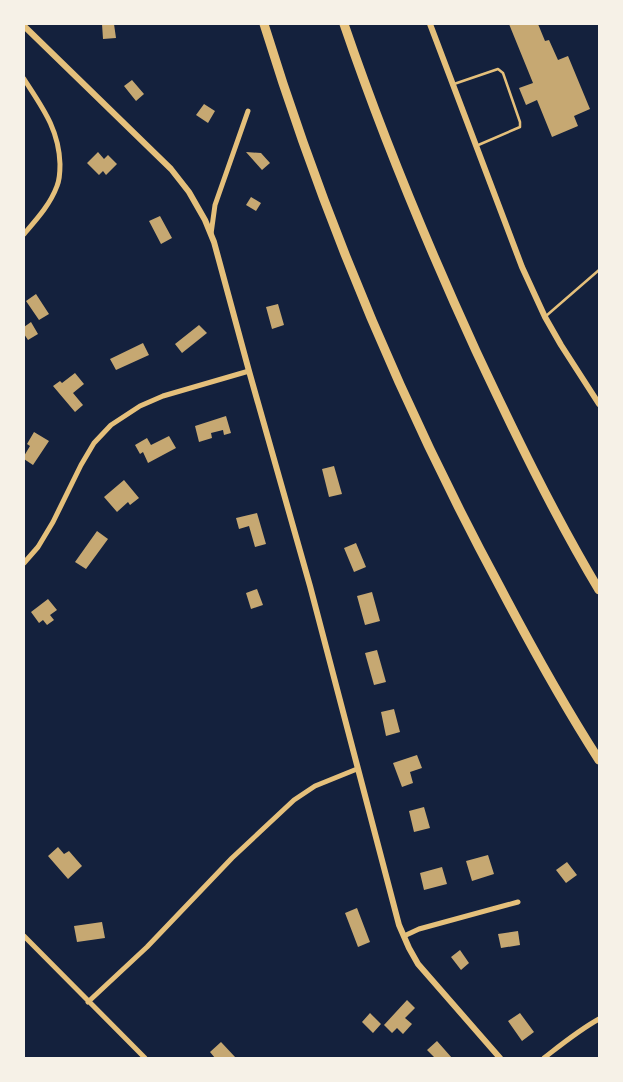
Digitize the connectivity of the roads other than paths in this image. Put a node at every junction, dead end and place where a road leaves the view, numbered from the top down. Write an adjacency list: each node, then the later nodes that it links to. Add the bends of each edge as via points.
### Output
1 (264, 24): 17 (highway, via 312,170 413,415 540,663)
2 (344, 24): 16 (highway, via 399,172 449,291 535,473)
3 (430, 24): 6 (street)
4 (24, 26): 10 (street, via 171,169 189,192)
5 (24, 80): 9 (street, via 41,105 60,152 58,186 40,216)
6 (453, 85): 8 (street); 8 (lane, via 498,69 503,73 520,127)
7 (248, 111): 10 (street, via 215,205)
8 (476, 146): 12 (street, via 522,267)
9 (24, 234)
10 (211, 234): 13 (street)
11 (599, 270): 12 (lane)
12 (545, 317): 14 (street)
13 (249, 371): 15 (street, via 163,396 110,425 94,443 38,547); 18 (street)
14 (599, 404)
15 (24, 563)
16 (599, 590)
17 (599, 760)
18 (358, 769): 21 (street); 22 (street, via 315,786 294,800)
19 (518, 902): 21 (street)
20 (24, 936): 22 (street)
21 (404, 936): 25 (street, via 418,964)
22 (88, 1002): 24 (street)
23 (599, 1019): 26 (street)
24 (145, 1058)
25 (500, 1058)
26 (544, 1058)

